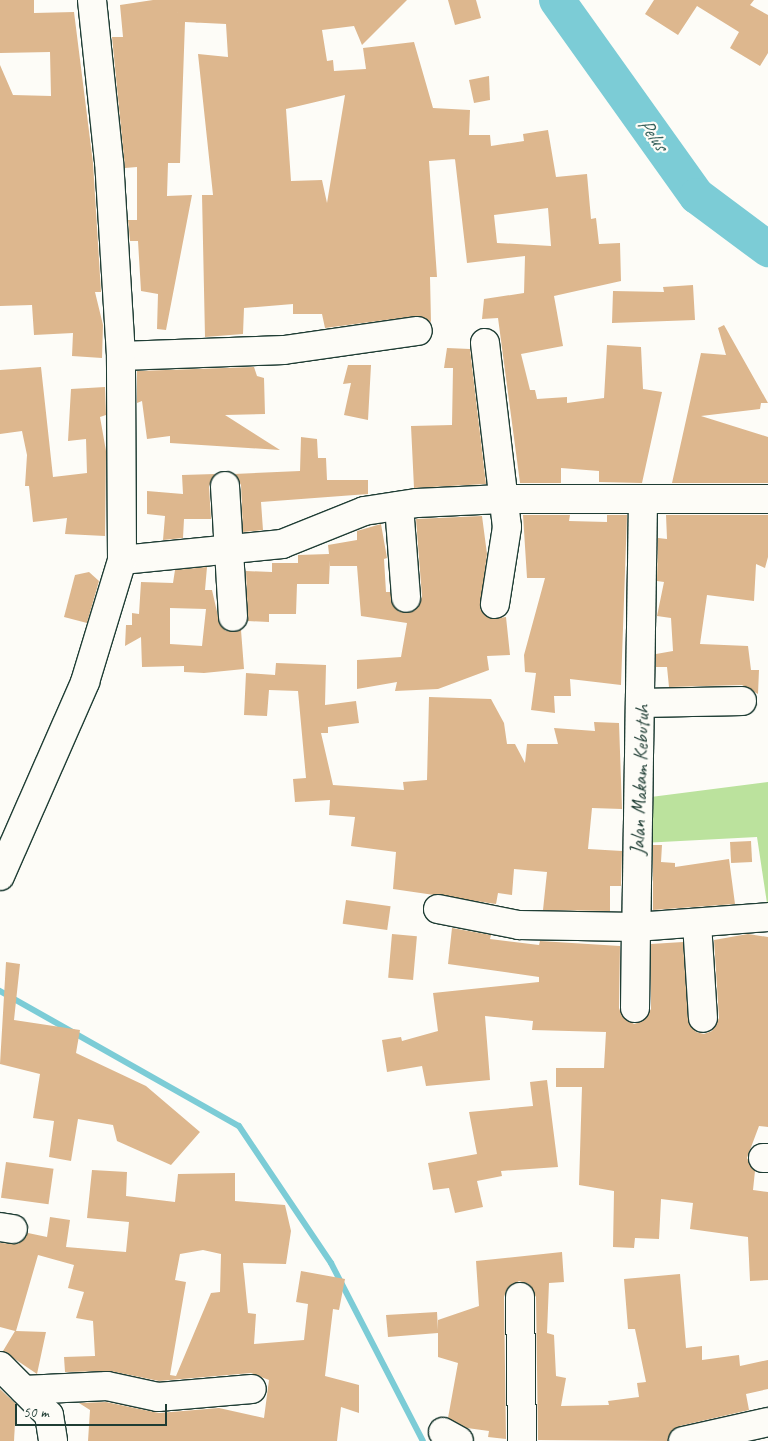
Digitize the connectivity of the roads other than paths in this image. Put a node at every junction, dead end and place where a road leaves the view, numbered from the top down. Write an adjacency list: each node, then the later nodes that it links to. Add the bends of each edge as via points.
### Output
1 (92, 0): 4 (street, via 109,162)
2 (418, 331): 4 (street, via 284,350)
3 (485, 343): 6 (street)
4 (121, 356): 11 (street)
5 (225, 486): 10 (street)
6 (502, 498): 8 (street); 9 (street); 13 (street, via 506,527)
7 (768, 499): 8 (street)
8 (644, 501): 16 (street, Jalan Makam Kebutuh)
9 (399, 506): 10 (street, via 364,511 282,544); 12 (street)
10 (229, 551): 11 (street); 14 (street)
11 (122, 560): 17 (street, via 85,682)
12 (406, 598)
13 (495, 604)
14 (233, 617)
15 (742, 701): 16 (street)
16 (642, 703): 21 (street, Jalan Makam Kebutuh)
17 (0, 876)
18 (438, 909): 21 (street, via 519,925)
19 (768, 917): 20 (street)
20 (697, 923): 21 (street); 23 (street)
21 (636, 927): 22 (street, Jalan Makam Kebutuh)
22 (635, 1008)
23 (703, 1018)
24 (520, 1296): 30 (street)
25 (0, 1366): 27 (street)
26 (252, 1389): 27 (street, via 158,1397 107,1386)
27 (24, 1390): 29 (street, via 50,1415)
28 (768, 1422): 31 (street)
29 (53, 1441)
30 (522, 1441)
31 (682, 1441)

